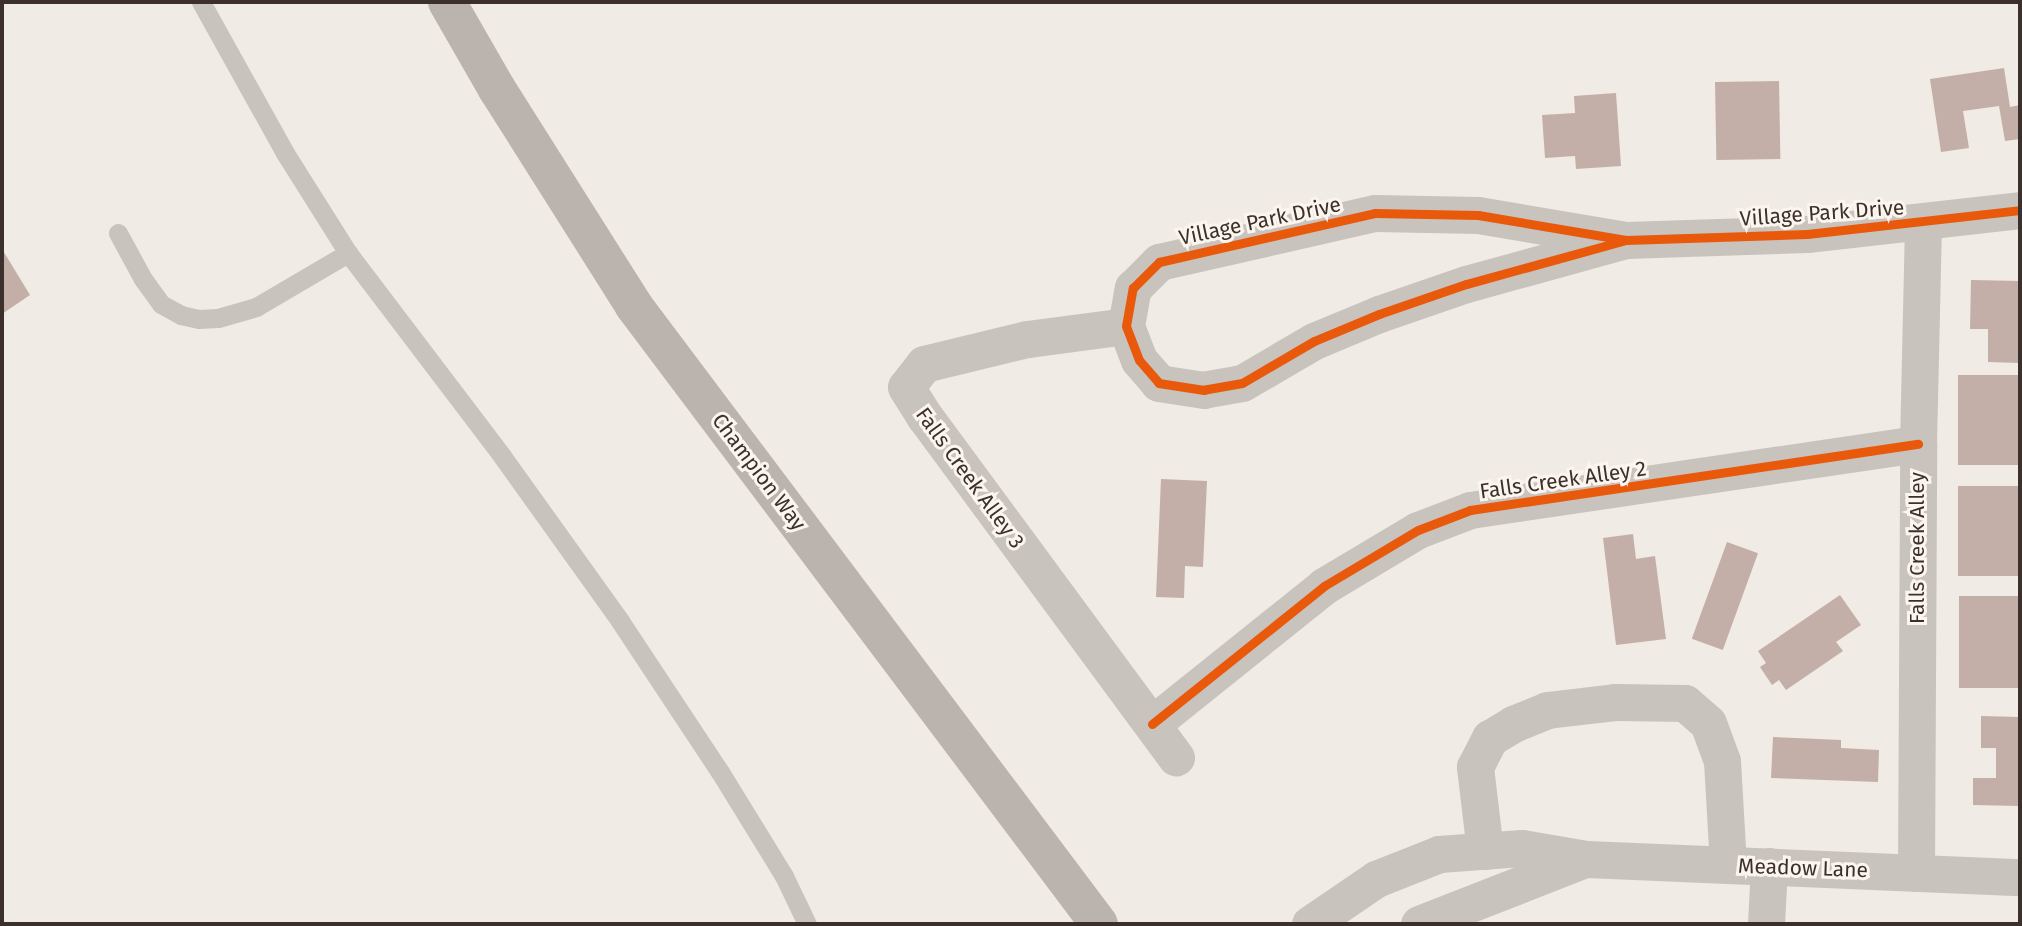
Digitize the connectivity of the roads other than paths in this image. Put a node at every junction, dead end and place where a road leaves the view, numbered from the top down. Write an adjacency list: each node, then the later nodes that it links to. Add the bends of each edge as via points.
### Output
1 (201, 2): 7 (lane, via 285,153)
2 (447, 2): 19 (main road, Champion Way, via 634,306)
3 (2020, 210): 4 (street, Village Park Drive)
4 (1923, 223): 6 (street, Village Park Drive, via 1807,234); 9 (street, Falls Creek Alley)
5 (118, 233): 7 (lane, via 161,304 199,319 256,307)
6 (1626, 240): 8 (street, Village Park Drive, via 1478,215 1375,214 1159,262 1133,288); 8 (street, Village Park Drive, via 1466,284 1379,314 1314,341 1242,383 1204,390 1159,383 1139,360)
7 (348, 253): 18 (lane, via 620,621 720,772 784,876)
8 (1126, 326): 10 (street, Falls Creek Alley 3, via 1027,339 924,364 906,387)
9 (1918, 444): 10 (street, Falls Creek Alley 2, via 1470,510 1395,542 1325,586); 16 (street, Falls Creek Alley)
10 (1152, 724): 11 (street, Falls Creek Alley 3)
11 (1175, 757)
12 (1485, 851): 13 (street, Meadow Lane, via 1522,848); 14 (street, via 1475,766 1490,738 1547,710 1615,702 1685,703 1708,723 1722,761); 20 (street, Meadow Lane, via 1439,854 1376,879)
13 (1586, 859): 14 (street, Meadow Lane); 21 (street, Meadow Lane)
14 (1728, 865): 15 (street, Meadow Lane)
15 (1769, 866): 16 (street, Meadow Lane); 22 (street)
16 (1916, 873): 17 (street, Meadow Lane)
17 (2020, 877)
18 (807, 924)
19 (1099, 924)
20 (1310, 924)
21 (1419, 924)
22 (1766, 924)

